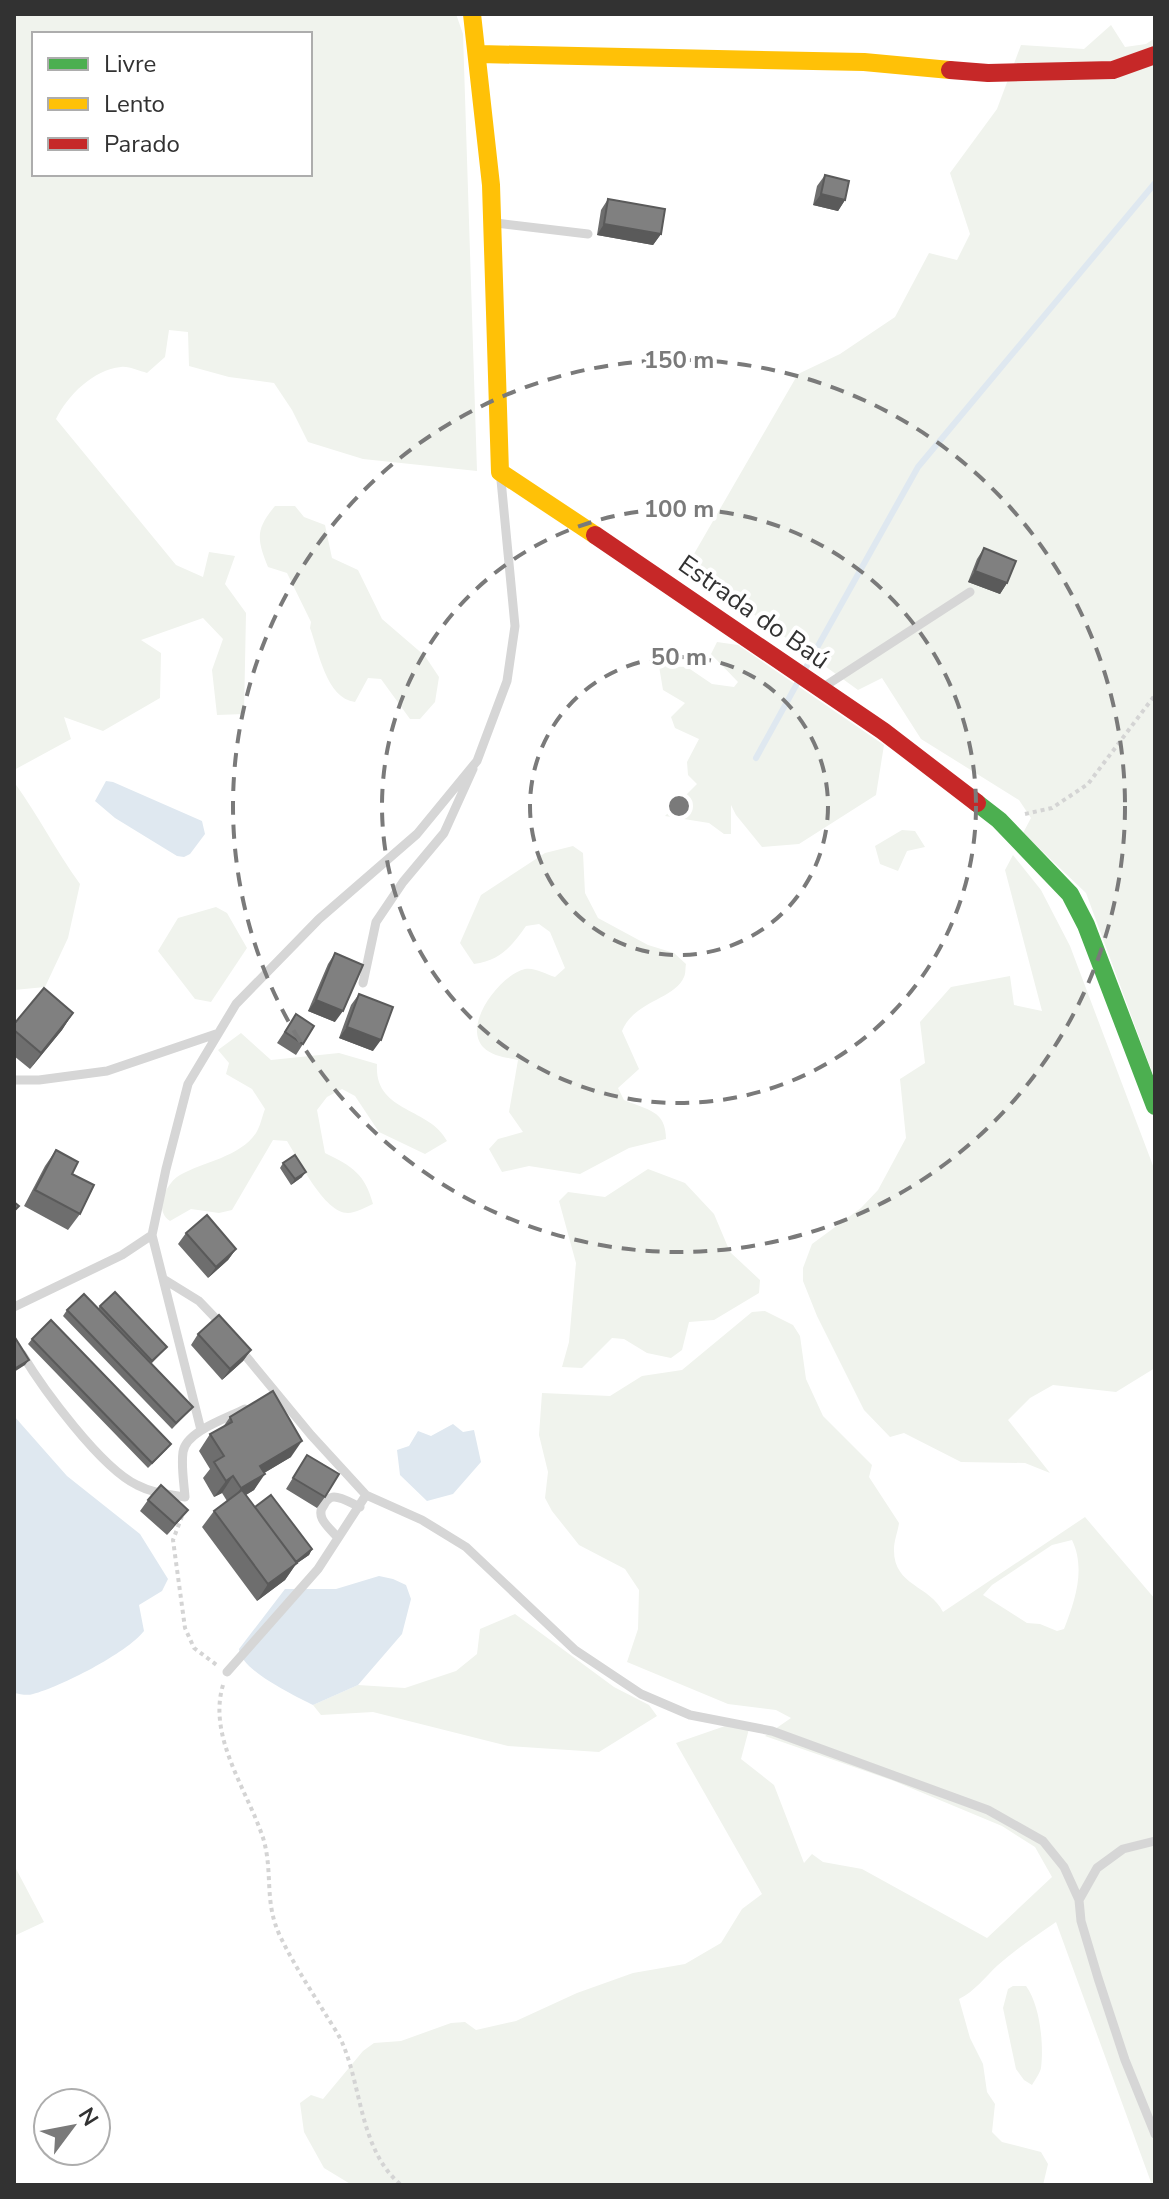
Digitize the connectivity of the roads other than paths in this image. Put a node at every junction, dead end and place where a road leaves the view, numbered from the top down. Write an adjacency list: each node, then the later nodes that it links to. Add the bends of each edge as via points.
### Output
1 (472, 14): 2 (street)
2 (479, 54): 3 (street, via 864,62 988,73 1113,70); 4 (street)
3 (1155, 55)
4 (493, 223): 5 (lane); 6 (street)
5 (588, 234)
6 (500, 472): 8 (street, Estrada do Baú); 9 (lane, via 515,626 507,681)
7 (970, 592): 8 (lane)
8 (820, 689): 13 (street, Estrada do Baú, via 999,820 1070,894)
9 (477, 761): 10 (lane, via 444,833 376,922); 11 (lane, via 417,834 319,919 236,1004)
10 (363, 983)
11 (216, 1034): 12 (lane, via 107,1071); 14 (lane, via 188,1084)
12 (14, 1080)
13 (1155, 1106)
14 (152, 1235): 15 (lane); 16 (lane)
15 (165, 1280): 18 (lane, via 199,1301); 21 (lane)
16 (14, 1307)
17 (18, 1348): 21 (lane, via 42,1388 115,1471 135,1484 185,1497 183,1450)
18 (275, 1392): 19 (lane); 22 (lane)
19 (264, 1398)
20 (253, 1404): 21 (lane)
21 (201, 1430)
22 (366, 1495): 23 (lane); 27 (lane, via 466,1547 575,1650 641,1694 690,1715 772,1731 988,1810 1043,1841 1064,1867)
23 (360, 1507): 24 (lane); 24 (lane, via 335,1497 324,1504 321,1518)
24 (338, 1538): 25 (lane, via 318,1569)
25 (227, 1672)
26 (1155, 1841): 27 (lane, via 1123,1849 1097,1868)
27 (1079, 1900): 28 (lane, via 1098,1978)
28 (1155, 2134)

